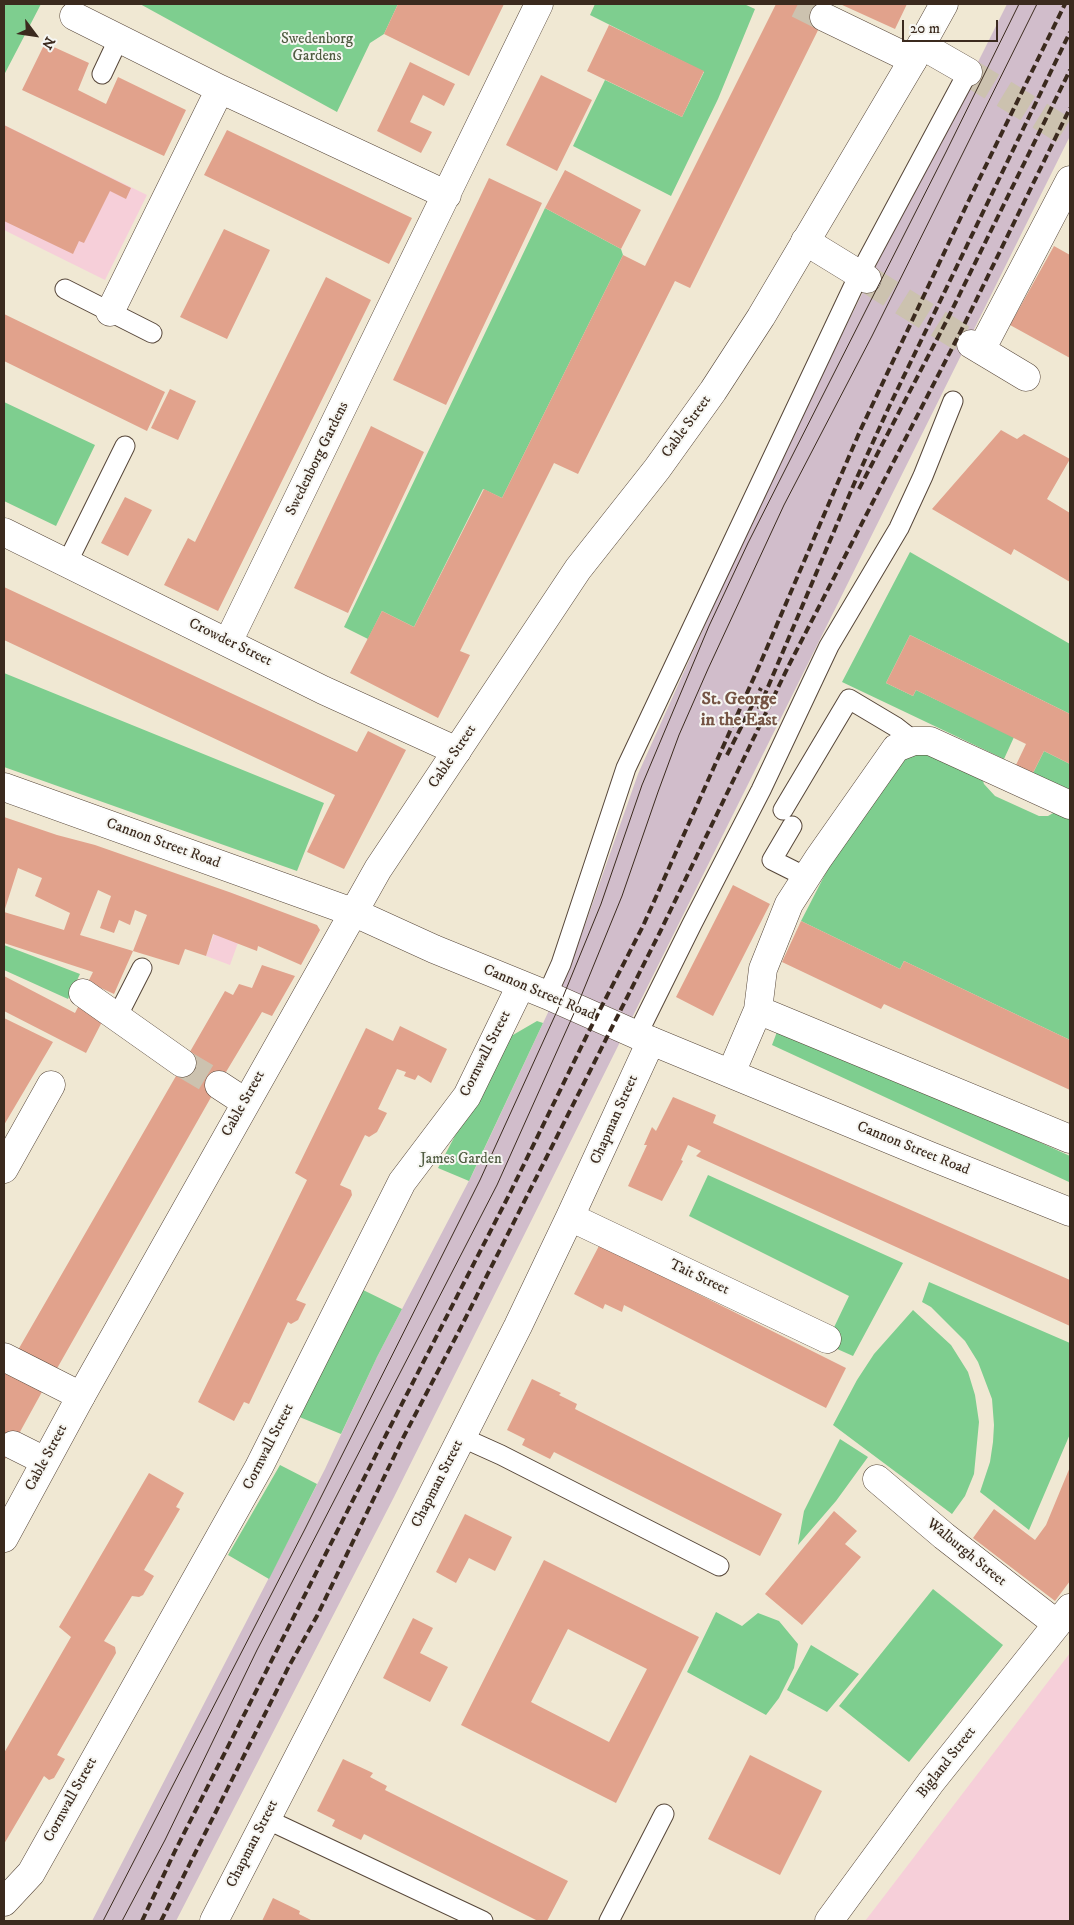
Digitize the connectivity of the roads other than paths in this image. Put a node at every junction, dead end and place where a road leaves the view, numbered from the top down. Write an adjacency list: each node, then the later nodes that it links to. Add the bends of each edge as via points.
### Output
1 (539, 4): 11 (street, Swedenborg Gardens)
2 (944, 4): 6 (street, Cable Street)
3 (74, 16): 5 (street)
4 (824, 17): 6 (street)
5 (119, 38): 8 (lane); 9 (street)
6 (917, 52): 7 (street); 12 (street, Cable Street)
7 (968, 72): 13 (lane)
8 (102, 74)
9 (220, 89): 11 (street); 15 (street)
10 (1070, 180): 17 (street, via 976,347)
11 (447, 195): 22 (street, Swedenborg Gardens)
12 (805, 241): 13 (street); 24 (street, Cable Street, via 713,391 578,569)
13 (864, 277): 34 (lane, via 626,768 561,964)
14 (65, 289): 15 (lane)
15 (110, 312): 16 (lane)
16 (152, 333)
17 (1026, 377)
18 (953, 401): 37 (lane, via 899,528 829,646 761,790 692,924)
19 (126, 446): 21 (lane)
20 (4, 532): 21 (street, Crowder Street)
21 (67, 563): 22 (street, Crowder Street)
22 (228, 642): 24 (street, Crowder Street, via 323,690)
23 (914, 741): 26 (street, via 930,741); 27 (lane, via 849,700); 29 (street, via 896,748)
24 (457, 750): 30 (street, Cable Street, via 378,869)
25 (4, 787): 30 (street, Cannon Street Road)
26 (1070, 805)
27 (783, 810)
28 (792, 826): 29 (lane, via 772,860)
29 (806, 877): 35 (street, via 789,904 763,969)
30 (355, 913): 32 (street, Cannon Street Road); 42 (street, Cable Street)
31 (142, 968): 36 (lane)
32 (521, 985): 34 (street, Cannon Street Road); 59 (street, Cornwall Street, via 467,1096 402,1182 259,1467 31,1873)
33 (83, 993): 36 (street)
34 (547, 995): 37 (street, Cannon Street Road)
35 (758, 1010): 39 (street); 43 (street)
36 (116, 1017): 38 (street)
37 (644, 1038): 39 (street, Cannon Street Road); 46 (street, Chapman Street)
38 (182, 1063)
39 (731, 1074): 45 (street, Cannon Street Road)
40 (218, 1085): 42 (street)
41 (51, 1086): 44 (street)
42 (245, 1102): 49 (street, Cable Street)
43 (1070, 1139)
44 (4, 1169)
45 (1070, 1212)
46 (570, 1218): 47 (street, Tait Street); 50 (street, Chapman Street)
47 (827, 1339)
48 (4, 1357): 49 (street)
49 (81, 1396): 52 (street, Cable Street)
50 (461, 1437): 55 (lane); 58 (street, Chapman Street)
51 (13, 1445): 52 (street)
52 (45, 1461): 54 (street, Cable Street)
53 (877, 1479): 56 (street, Walburgh Street, via 944,1536)
54 (5, 1533)
55 (719, 1566)
56 (1064, 1616): 63 (street, Bigland Street, via 931,1782)
57 (664, 1814): 62 (lane)
58 (266, 1819): 60 (street, Chapman Street); 61 (lane)
59 (4, 1902)
60 (214, 1921)
61 (483, 1921)
62 (609, 1921)
63 (829, 1921)

